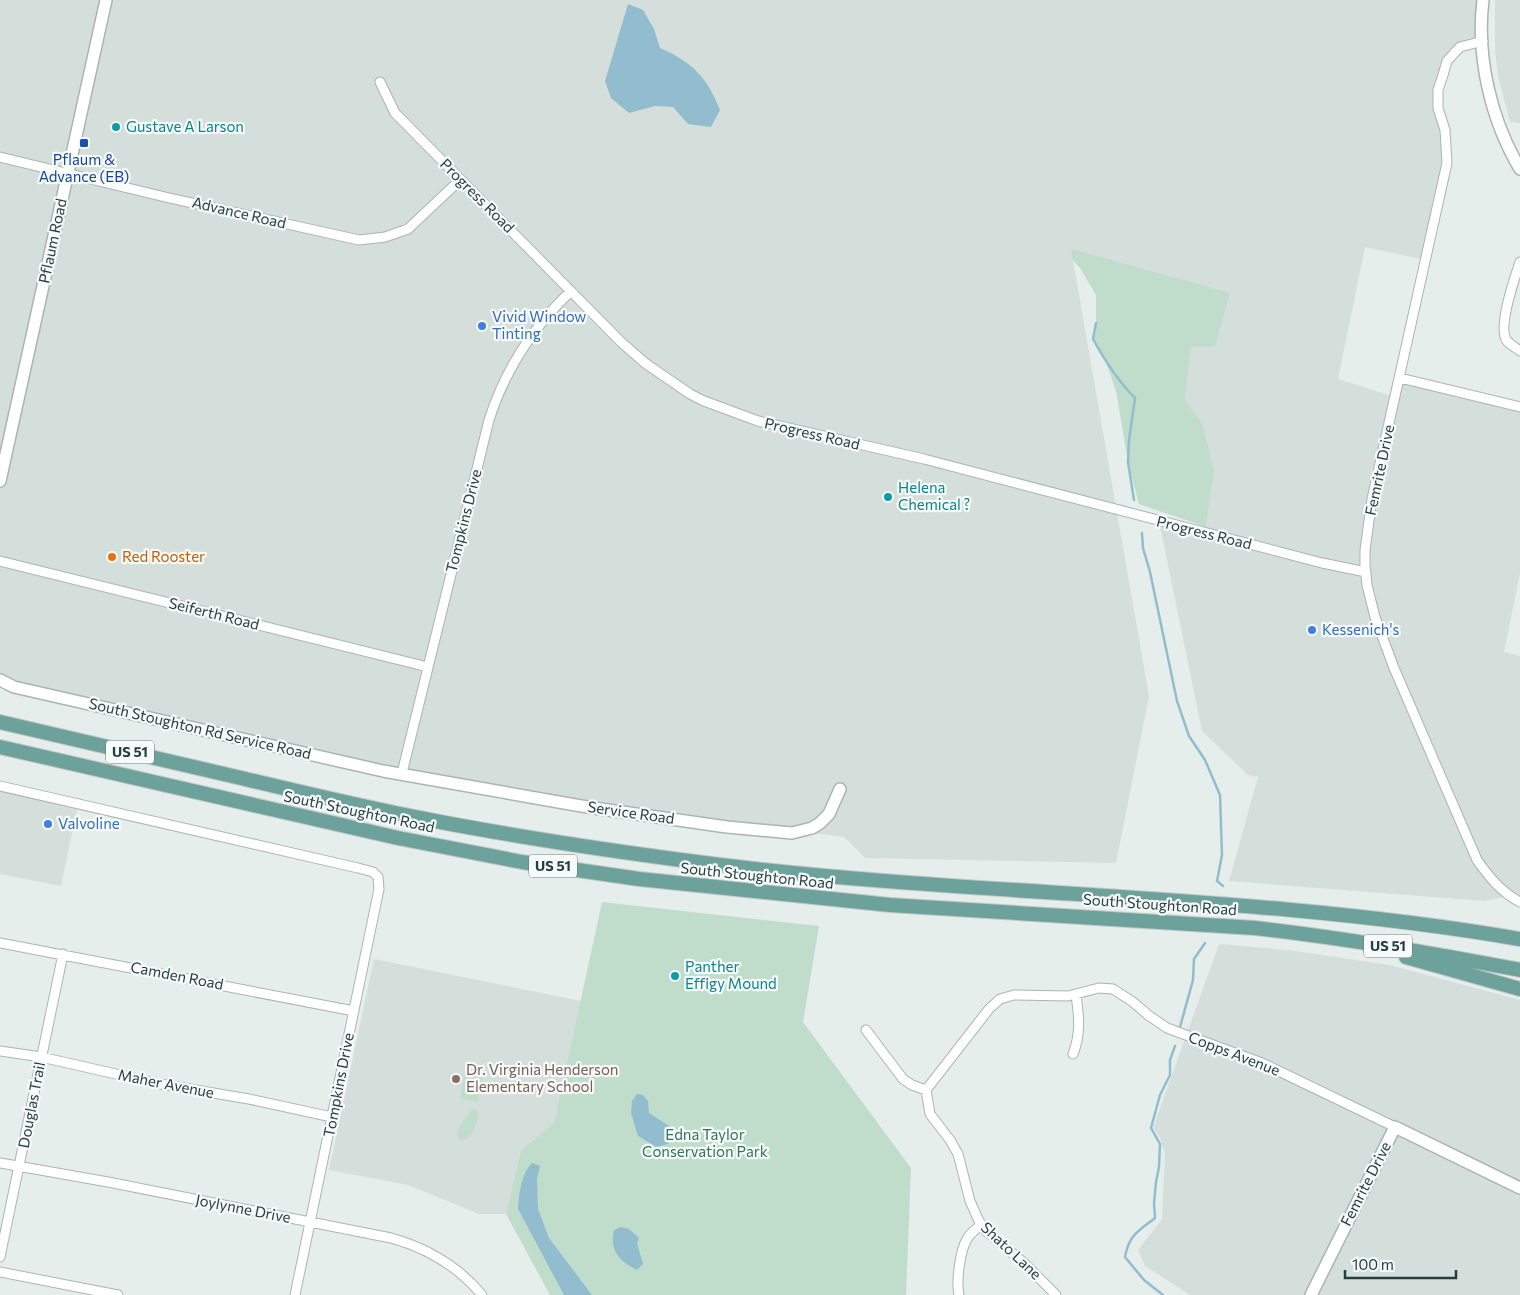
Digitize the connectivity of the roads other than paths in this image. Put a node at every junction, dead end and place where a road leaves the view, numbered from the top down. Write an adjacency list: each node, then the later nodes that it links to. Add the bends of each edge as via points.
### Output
1 (106, 0): 7 (street, Pflaum Road)
2 (1483, 4): 3 (street)
3 (1483, 41): 6 (street, via 1489,89 1498,123); 12 (street, Femrite Drive, via 1460,47 1447,61 1438,90 1447,163)
4 (380, 82): 8 (street, Progress Road, via 395,113)
5 (0, 157): 7 (street, Advance Road)
6 (1520, 169)
7 (68, 173): 8 (street, Advance Road, via 359,240 386,237 408,229); 14 (street, Pflaum Road)
8 (460, 180): 10 (street, Progress Road)
9 (1520, 262): 11 (street, via 1504,332 1507,341)
10 (571, 291): 16 (street, Progress Road, via 621,342 664,377 704,401 746,418 924,459); 17 (street, Tompkins Drive, via 534,331 497,396)
11 (1520, 351)
12 (1400, 378): 13 (street); 16 (street, Femrite Drive, via 1372,499 1365,550)
13 (1520, 407)
14 (0, 481)
15 (0, 561): 17 (street, Seiferth Road)
16 (1366, 572): 24 (street, Femrite Drive, via 1373,610 1391,660 1477,860 1492,881)
17 (428, 666): 21 (street, Tompkins Drive)
18 (0, 680): 21 (street, South Stoughton Rd Service Road, via 14,687)
19 (2, 723): 25 (main road, South Stoughton Road / US 51, via 426,819 608,850 810,874 1337,914)
20 (0, 747): 27 (main road, South Stoughton Road / US 51, via 398,838 639,880 890,905 1241,927)
21 (402, 773): 23 (street, Service Road, via 587,807 792,833 812,828 825,819)
22 (0, 786): 32 (street, Tompkins Drive, via 373,872 379,889)
23 (840, 789)
24 (1520, 902)
25 (1520, 939)
26 (0, 943): 28 (street, Camden Road)
27 (1368, 943): 29 (main road, South Stoughton Road / US 51); 30 (main road)
28 (63, 954): 32 (street, Camden Road); 36 (street, Douglas Trail)
29 (1520, 970)
30 (1520, 989)
31 (1076, 995): 35 (street, via 1080,1028); 37 (street, Copps Avenue, via 1005,997 989,1009); 39 (street, Copps Avenue, via 1099,988 1113,989 1167,1028 1262,1063)
32 (354, 1011): 38 (street, Tompkins Drive)
33 (866, 1030): 37 (street, via 903,1079)
34 (0, 1051): 36 (street, Maher Avenue)
35 (1073, 1054)
36 (41, 1057): 38 (street, Maher Avenue); 41 (street, Douglas Trail)
37 (926, 1090): 44 (street, Shato Lane, via 930,1114 958,1154 970,1201)
38 (332, 1117): 43 (street, Tompkins Drive)
39 (1395, 1127): 42 (street, Copps Avenue); 52 (street, Femrite Drive)
40 (0, 1163): 41 (street, Joylynne Drive)
41 (20, 1166): 43 (street, Joylynne Drive); 45 (street, Douglas Trail)
42 (1520, 1188)
43 (311, 1222): 48 (street, Tompkins Drive); 49 (street, Joylynne Drive, via 419,1247 445,1262)
44 (981, 1225): 50 (street, via 964,1244); 51 (street, Shato Lane)
45 (0, 1257)
46 (0, 1272): 47 (street)
47 (118, 1295)
48 (296, 1295)
49 (482, 1295)
50 (959, 1295)
51 (1056, 1295)
52 (1311, 1295)

